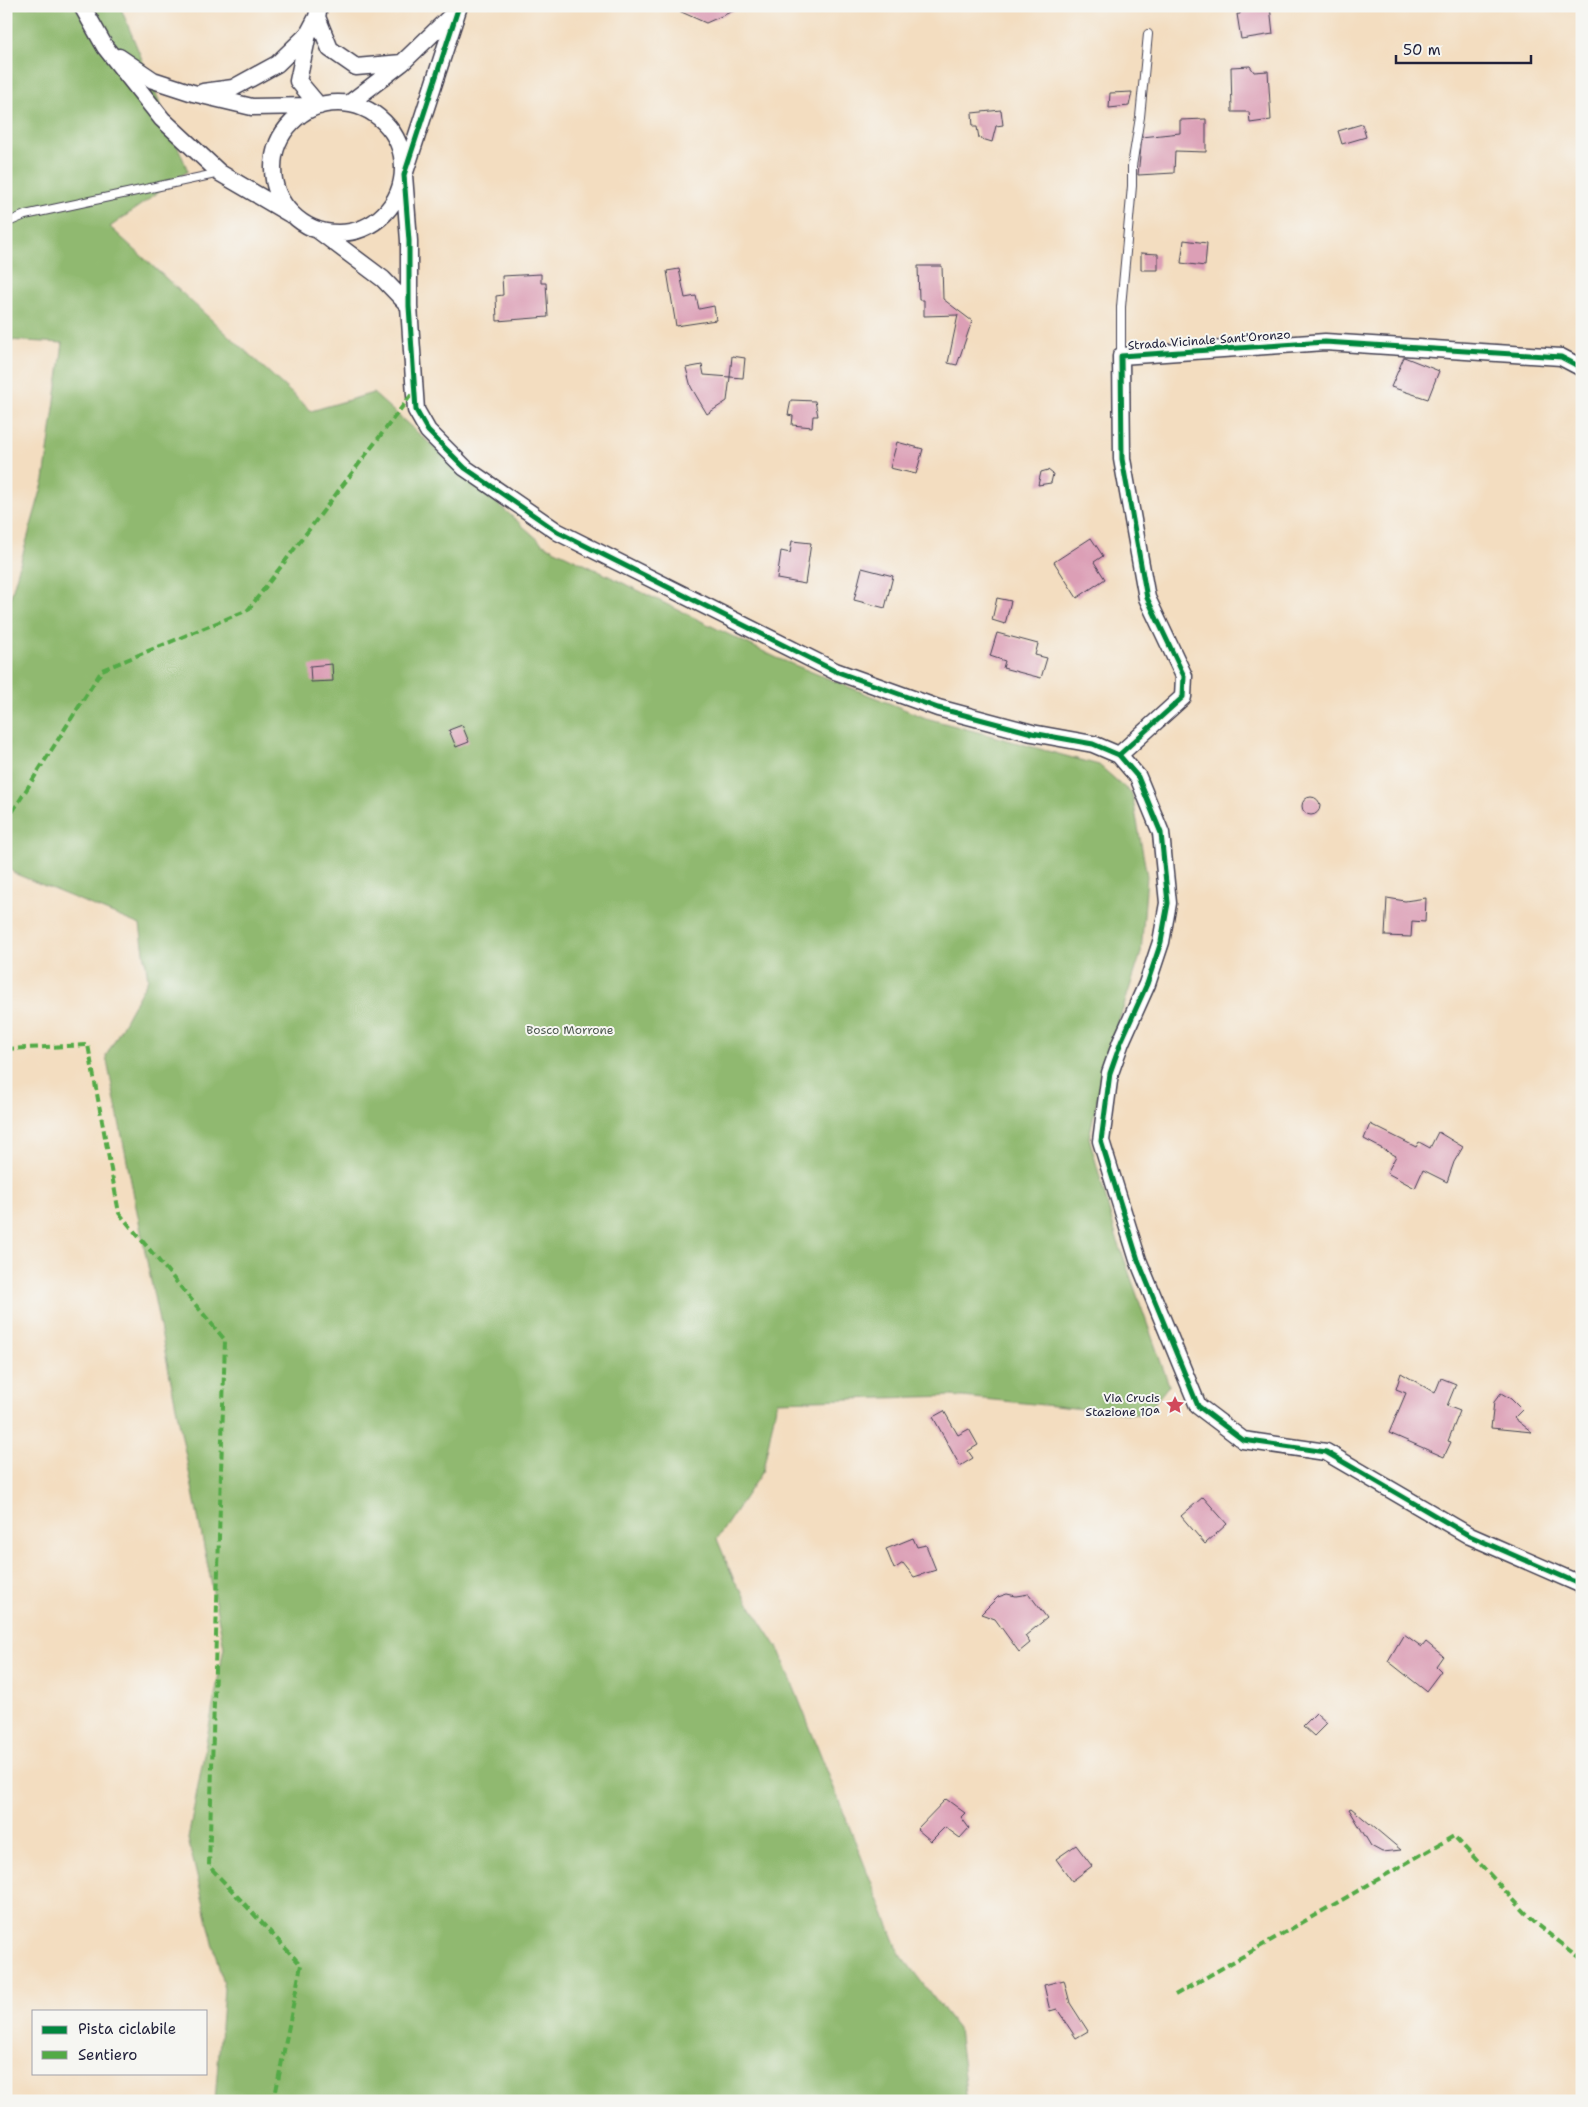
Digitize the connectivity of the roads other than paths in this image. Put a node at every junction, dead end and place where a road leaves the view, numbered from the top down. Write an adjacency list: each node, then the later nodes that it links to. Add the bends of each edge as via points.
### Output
1 (82, 6): 6 (street)
2 (458, 8): 7 (street); 12 (street)
3 (318, 12): 4 (street); 7 (street, via 330,49 356,67)
4 (308, 34): 8 (street, via 278,64 233,88); 10 (street, via 298,81)
5 (1148, 34): 16 (lane, via 1132,166 1121,306)
6 (105, 47): 8 (street, via 154,80); 11 (street, via 162,120)
7 (402, 63): 9 (street)
8 (193, 94): 10 (street, via 252,107)
9 (351, 102): 10 (street); 12 (street, via 369,110 394,138 403,155)
10 (319, 106): 14 (street, via 285,130 278,142 273,164 275,185 284,205)
11 (220, 173): 13 (lane, via 25,215); 14 (street)
12 (404, 175): 14 (street, via 392,207 362,230 340,233); 15 (street)
13 (6, 223)
14 (307, 224): 15 (street, via 383,279)
15 (409, 306): 18 (street, via 416,410 428,431 465,468 558,532 834,671 938,708 1032,733 1093,744)
16 (1121, 356): 17 (street, Strada Vicinale Sant'Oronzo, via 1325,342 1561,357); 18 (street, Strada Vicinale Sant'Oronzo, via 1122,459 1146,598 1184,676 1183,696)
17 (1582, 368)
18 (1119, 755): 19 (street, via 1138,777 1161,833 1168,903 1161,942 1147,984 1110,1073 1101,1141 1138,1260 1198,1406 1244,1440 1326,1452 1470,1536)
19 (1582, 1585)

